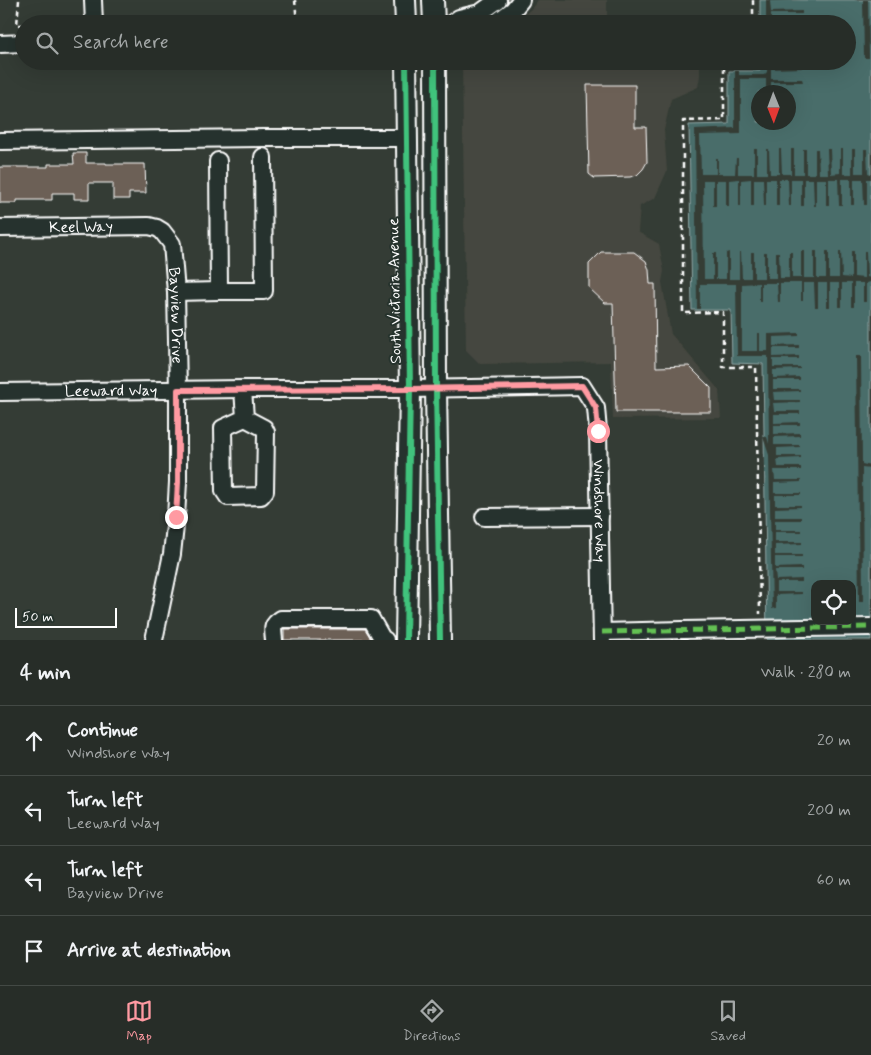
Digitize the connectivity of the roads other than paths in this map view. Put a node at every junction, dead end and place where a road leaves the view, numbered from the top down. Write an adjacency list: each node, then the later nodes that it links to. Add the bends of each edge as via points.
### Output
1 (93, 0): 6 (street)
2 (405, 0): 7 (main road)
3 (433, 0): 8 (main road)
4 (498, 0): 9 (street)
5 (521, 0): 10 (street)
6 (94, 15)
7 (406, 15)
8 (434, 15)
9 (472, 15)
10 (506, 15)
11 (15, 43): 12 (street)
12 (0, 44)
13 (406, 70): 15 (main road, South Victoria Avenue)
14 (435, 70): 24 (main road)
15 (407, 138): 16 (street); 26 (main road, South Victoria Avenue)
16 (0, 141)
17 (263, 157): 21 (street, via 264,292)
18 (218, 161): 21 (street)
19 (0, 228): 20 (street, Keel Way, via 149,226)
20 (162, 232): 22 (street, Bayview Drive, via 172,244)
21 (219, 291): 22 (street)
22 (176, 292): 27 (street, Bayview Drive)
23 (582, 386): 24 (street, Leeward Way); 30 (street, Windshore Way, via 596,408)
24 (436, 388): 26 (street, Leeward Way); 38 (main road)
25 (243, 389): 26 (street, Leeward Way); 27 (street, Leeward Way); 29 (street)
26 (410, 389): 37 (main road, South Victoria Avenue)
27 (178, 390): 28 (street, Leeward Way); 34 (street, Bayview Drive, via 176,517 172,554)
28 (0, 392)
29 (245, 418): 29 (street, via 223,428 224,492 228,497 261,496 266,491 266,432)
30 (600, 516): 31 (street); 33 (street, Windshore Way)
31 (484, 517)
32 (871, 627): 33 (street, bridge, via 683,630)
33 (602, 636)
34 (154, 640)
35 (274, 640): 36 (street, via 273,627 282,619 371,619)
36 (384, 640)
37 (406, 640)
38 (440, 640)

